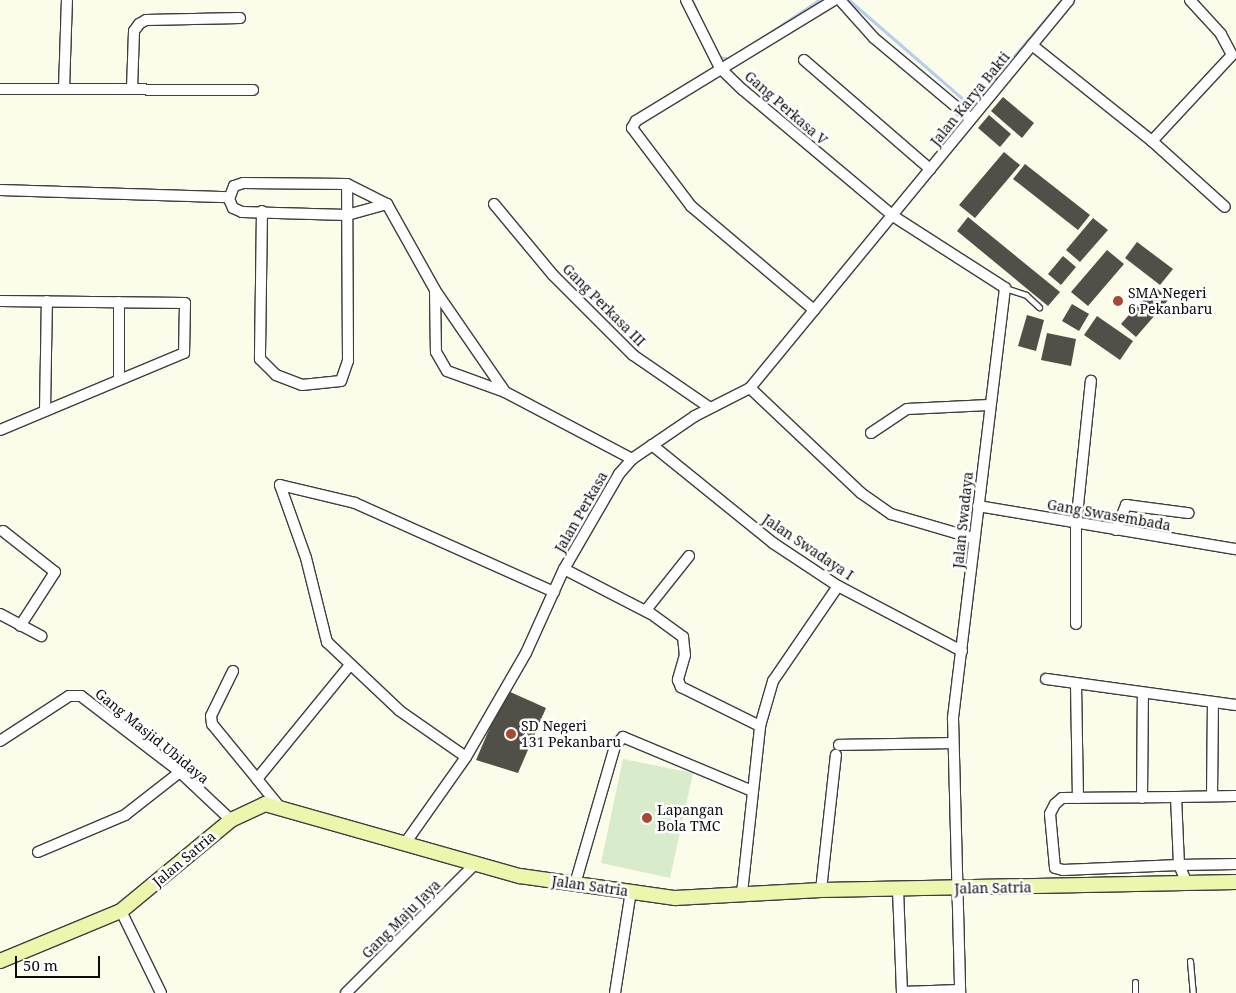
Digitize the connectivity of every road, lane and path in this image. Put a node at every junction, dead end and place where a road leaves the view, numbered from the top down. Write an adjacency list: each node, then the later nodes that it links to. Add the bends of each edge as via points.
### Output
1 (67, 0): 12 (street)
2 (686, 0): 10 (street, Gang Perkasa V)
3 (834, 0): 10 (street)
4 (840, 0): 15 (street, via 874,38)
5 (1069, 0): 8 (street, Jalan Karya Bakti)
6 (1190, 0): 16 (street, via 1221,34 1232,55)
7 (240, 18): 13 (street, via 146,20 139,24 134,31)
8 (1032, 45): 15 (street, Jalan Karya Bakti); 16 (street)
9 (804, 60): 17 (street)
10 (720, 68): 26 (street, Gang Perkasa V); 33 (street, via 636,120 632,128 691,206)
11 (0, 89): 12 (street)
12 (64, 89): 13 (street)
13 (132, 89): 14 (street)
14 (253, 90)
15 (971, 119): 17 (street, Jalan Karya Bakti)
16 (1152, 140): 23 (street)
17 (930, 169): 26 (street, Jalan Karya Bakti)
18 (347, 184): 20 (street, via 243,183 234,186); 21 (street); 25 (street)
19 (0, 190): 20 (street)
20 (229, 197): 24 (street, via 237,210)
21 (387, 204): 25 (street); 28 (street)
22 (494, 204): 39 (street, Gang Perkasa III, via 553,275 633,355)
23 (1225, 207)
24 (262, 211): 25 (street); 25 (street, via 260,359 276,375 302,385 341,381 345,374)
25 (347, 215)
26 (893, 216): 27 (street); 33 (street, Jalan Perkasa)
27 (1005, 288): 32 (lane, via 1026,295); 38 (street, Jalan Swadaya)
28 (435, 290): 37 (street); 37 (street, via 439,362 447,371)
29 (0, 300): 30 (street)
30 (47, 301): 31 (street); 40 (street)
31 (119, 302): 34 (street); 34 (street, via 185,303 185,352)
32 (1039, 307)
33 (814, 310): 36 (street, Jalan Perkasa)
34 (120, 379): 40 (street)
35 (1091, 381): 47 (street)
36 (750, 388): 39 (street, Jalan Perkasa); 50 (street, via 860,493 891,514)
37 (505, 392): 44 (street)
38 (989, 405): 42 (street, via 907,408); 45 (street, Jalan Swadaya)
39 (710, 408): 43 (street, Jalan Perkasa)
40 (45, 411): 41 (street)
41 (0, 430)
42 (871, 433)
43 (652, 445): 44 (street, Jalan Perkasa); 54 (street, Jalan Swadaya I, via 774,543)
44 (632, 459): 53 (street, Jalan Perkasa, via 604,497)
45 (978, 506): 47 (street, Gang Swasembada); 50 (street, Jalan Swadaya)
46 (1188, 513): 48 (street, via 1126,504)
47 (1076, 525): 48 (street, Gang Swasembada); 58 (street)
48 (1116, 530): 51 (street, Gang Swasembada)
49 (3, 532): 59 (street, via 55,572)
50 (973, 538): 61 (street, Jalan Swadaya)
51 (1236, 549)
52 (689, 556): 57 (street, via 646,610)
53 (564, 569): 55 (street, Jalan Perkasa); 57 (street)
54 (838, 586): 61 (street, Jalan Swadaya I); 69 (street, via 781,666)
55 (554, 592): 62 (street, via 355,503 280,485 306,558 327,642); 74 (street, Jalan Perkasa, via 526,653)
56 (0, 614): 59 (street)
57 (651, 614): 69 (street, via 683,636 685,655 678,680 681,687)
58 (1076, 624)
59 (20, 626): 60 (street)
60 (41, 636)
61 (962, 651): 71 (street, Jalan Swadaya)
62 (349, 666): 74 (street, via 400,711); 76 (street)
63 (233, 671): 76 (street, via 211,716 212,724)
64 (1046, 680): 65 (street)
65 (1076, 684): 66 (street); 81 (street)
66 (1143, 693): 67 (street); 82 (street)
67 (1213, 702): 68 (street); 78 (street)
68 (1236, 705)
69 (760, 726): 77 (street)
70 (0, 741): 75 (street, Gang Masjid Ubidaya, via 74,695)
71 (951, 743): 72 (street); 94 (street, Jalan Swadaya)
72 (839, 745)
73 (836, 755): 95 (street)
74 (466, 757): 85 (street, Jalan Perkasa)
75 (180, 772): 84 (street, Gang Masjid Ubidaya); 86 (street, via 125,815)
76 (257, 778): 83 (street)
77 (752, 791): 92 (street, via 623,737 615,746); 97 (street)
78 (1212, 796): 79 (street); 80 (street)
79 (1236, 796)
80 (1176, 797): 82 (street); 89 (street)
81 (1078, 798): 82 (street); 89 (street, via 1062,798 1050,814 1055,868)
82 (1142, 798)
83 (278, 805): 84 (street, Jalan Satria, via 253,807); 85 (street, Jalan Satria)
84 (231, 820): 98 (street, Jalan Satria)
85 (406, 842): 88 (street, Jalan Satria)
86 (38, 852)
87 (1236, 864): 89 (street)
88 (474, 865): 92 (street, Jalan Satria); 104 (street, Gang Maju Jaya)
89 (1179, 865): 91 (street)
90 (1236, 882): 91 (street, Jalan Satria)
91 (1187, 883): 94 (street, Jalan Satria)
92 (575, 884): 96 (street, Jalan Satria)
93 (898, 889): 94 (street, Jalan Satria); 95 (street, Jalan Satria); 106 (street)
94 (954, 889): 102 (street, Jalan Swadaya)
95 (821, 890): 97 (street, Jalan Satria)
96 (631, 891): 97 (street, Jalan Satria, via 676,898); 105 (street)
97 (742, 893)
98 (122, 912): 99 (street, Jalan Satria); 103 (street)
99 (0, 961)
100 (1190, 961): 108 (lane)
101 (1135, 982): 107 (lane)
102 (960, 992): 106 (street)
103 (161, 993)
104 (346, 993)
105 (615, 993)
106 (902, 993)
107 (1135, 993)
108 (1193, 993)

